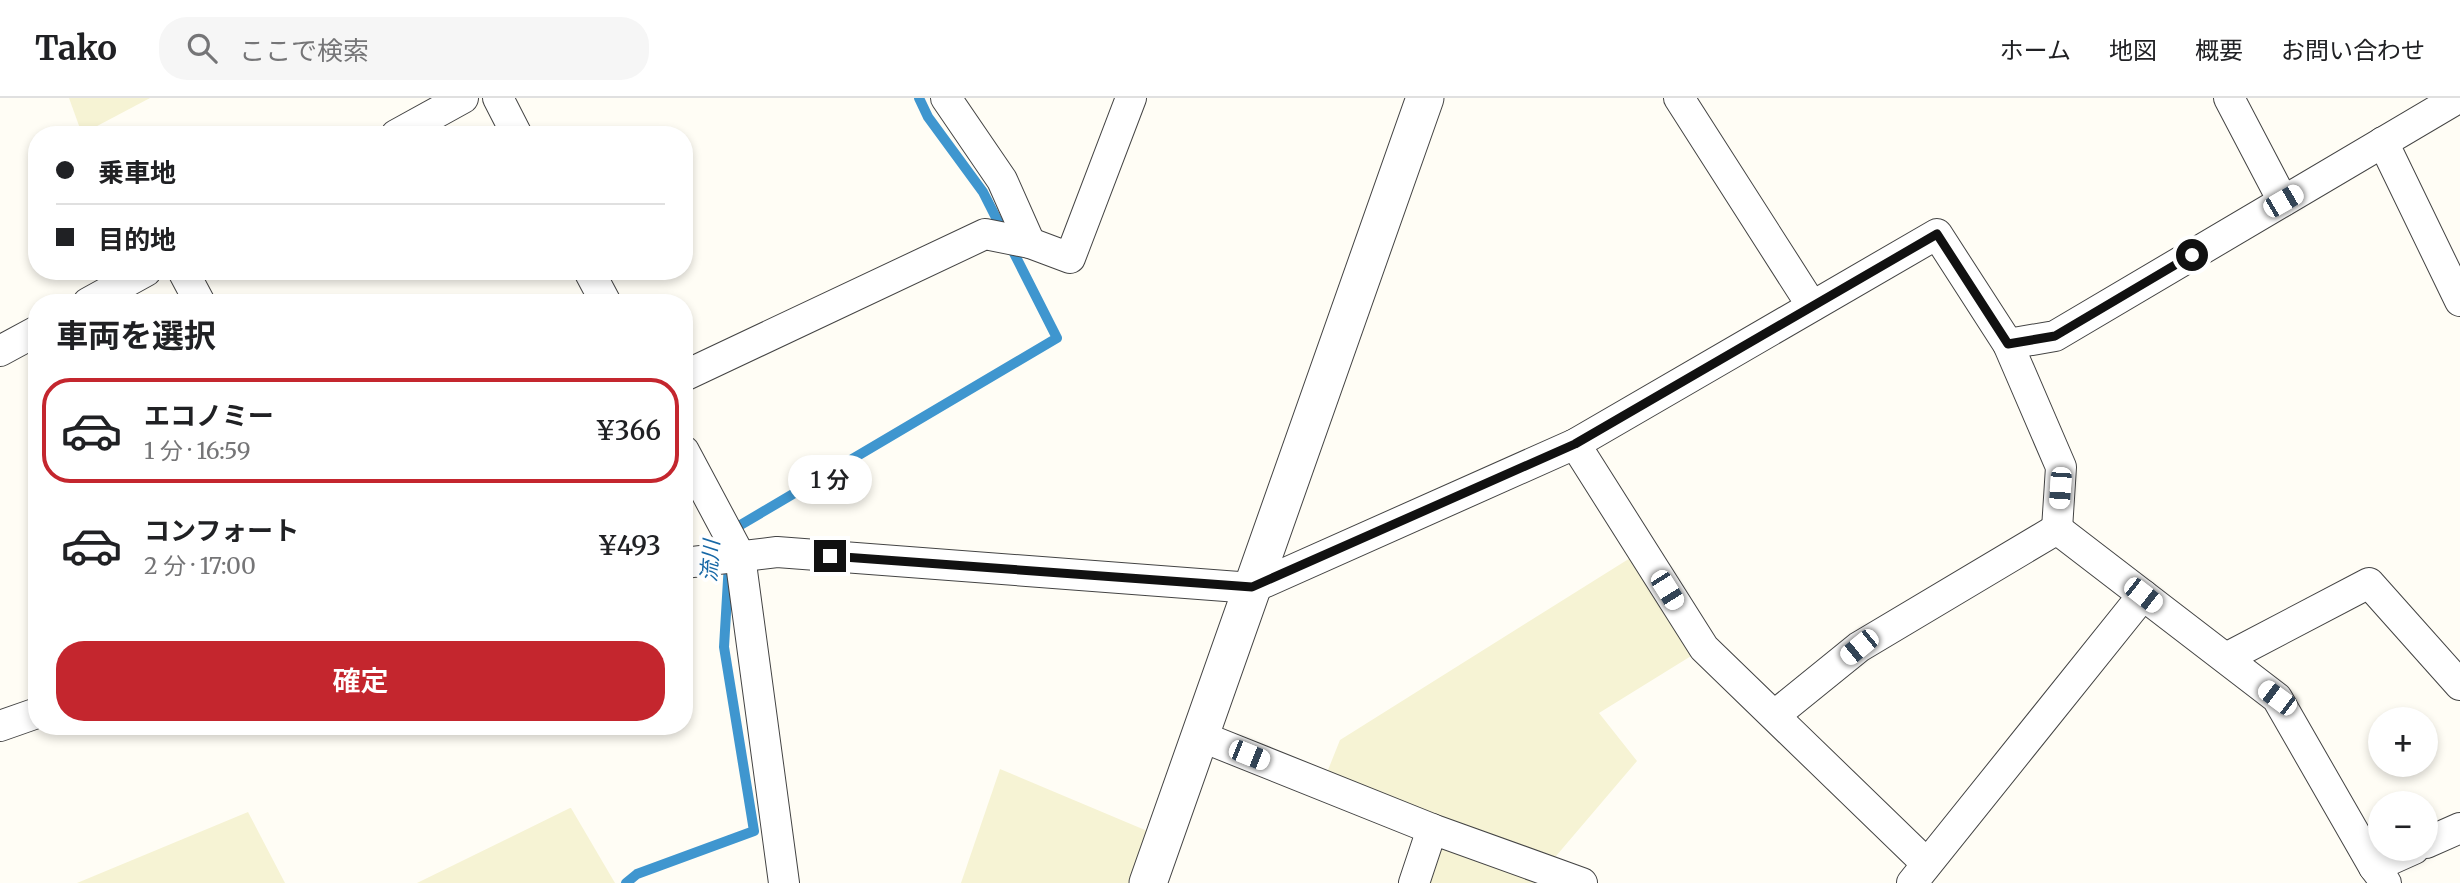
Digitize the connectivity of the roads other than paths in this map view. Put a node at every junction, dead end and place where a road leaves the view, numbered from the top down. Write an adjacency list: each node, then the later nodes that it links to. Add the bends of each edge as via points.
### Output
1 (463, 98): 9 (street)
2 (498, 98): 10 (street)
3 (946, 98): 13 (street, via 1002,180)
4 (1131, 98): 13 (street, via 1070,258)
5 (1425, 98): 27 (street)
6 (1679, 98): 17 (street)
7 (2229, 98): 12 (street)
8 (2458, 98): 11 (street)
9 (412, 126)
10 (512, 126)
11 (2383, 142): 12 (street); 16 (street)
12 (2283, 201): 19 (street, via 2055,336)
13 (1030, 243): 21 (street, via 985,234)
14 (130, 280): 15 (street)
15 (104, 294)
16 (2460, 301)
17 (1812, 306): 19 (street, via 1937,234); 22 (street)
18 (28, 336): 20 (street)
19 (2008, 344): 24 (street, via 2061,467)
20 (0, 351)
21 (693, 372)
22 (1575, 444): 27 (street); 31 (street, via 1704,648)
23 (693, 468): 25 (street)
24 (2057, 529): 28 (street); 31 (street, via 1859,647)
25 (740, 556): 26 (street); 27 (street, via 777,552); 41 (street)
26 (693, 562)
27 (1252, 587): 34 (street)
28 (2143, 595): 29 (street); 39 (street)
29 (2225, 658): 30 (street, via 2369,583); 40 (street, via 2277,698)
30 (2460, 685)
31 (1775, 715): 39 (street)
32 (28, 716): 33 (street)
33 (0, 726)
34 (1200, 736): 36 (street); 42 (street)
35 (2460, 828): 37 (street)
36 (1432, 829): 43 (street); 44 (street)
37 (2438, 838)
38 (2398, 861): 40 (street)
39 (1919, 873)
40 (2380, 875)
41 (784, 883)
42 (1148, 883)
43 (1415, 883)
44 (1582, 883)

